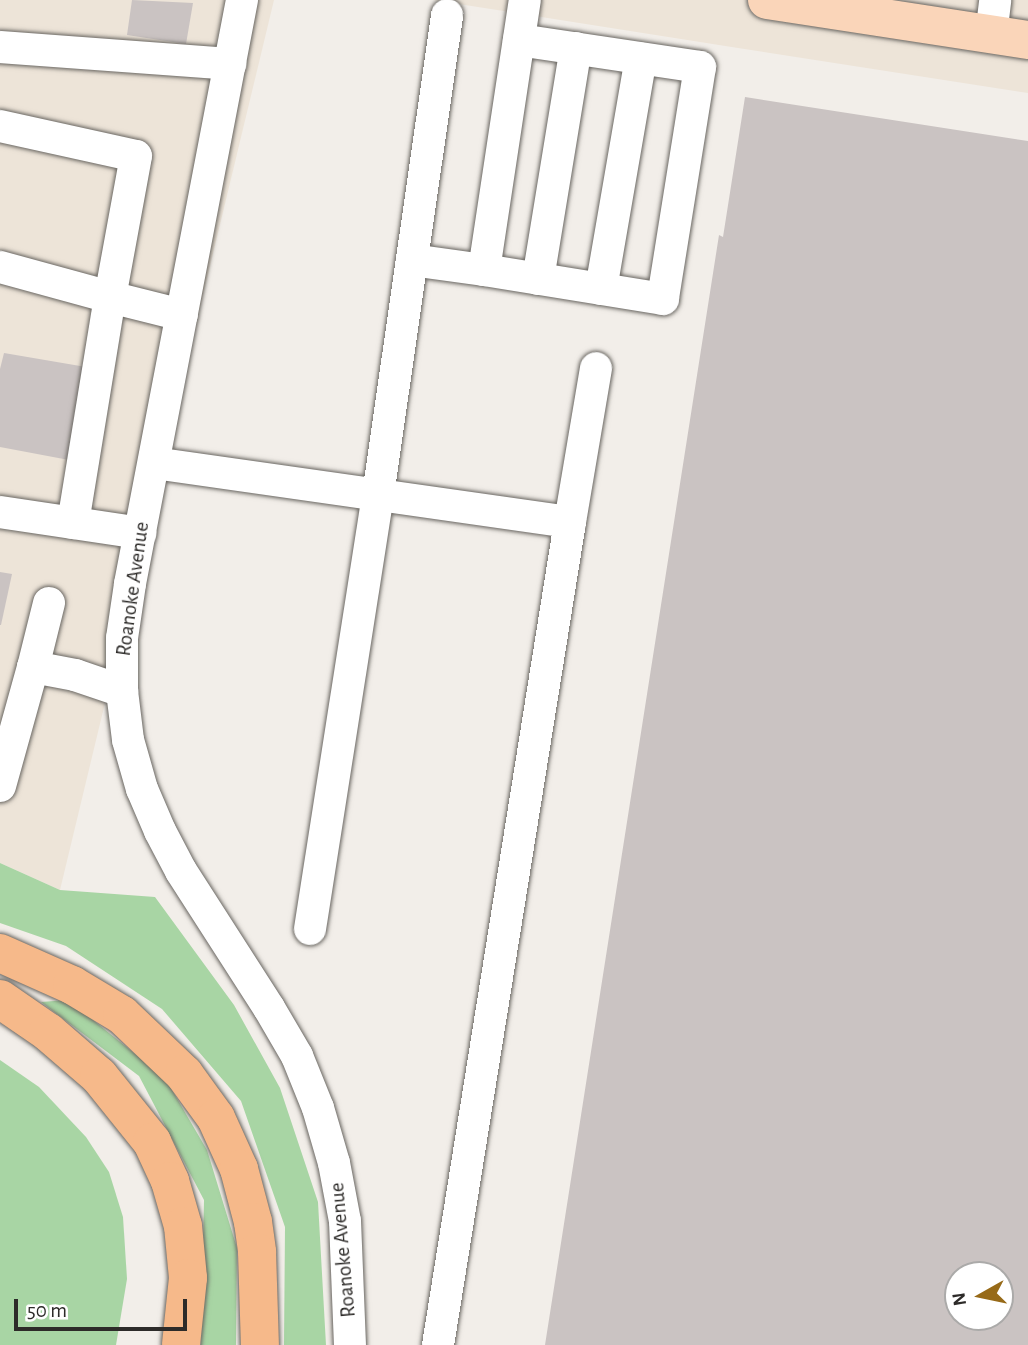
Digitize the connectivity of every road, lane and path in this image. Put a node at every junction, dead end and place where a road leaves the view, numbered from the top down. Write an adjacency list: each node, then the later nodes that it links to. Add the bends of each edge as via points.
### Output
1 (243, 0): 10 (street, Roanoke Avenue)
2 (525, 0): 6 (street)
3 (766, 0): 5 (main road)
4 (447, 15): 12 (street)
5 (1005, 25)
6 (519, 40): 8 (street); 14 (street)
7 (0, 47): 10 (street)
8 (576, 48): 9 (street); 15 (street)
9 (641, 58): 16 (street); 16 (street, via 700,67 663,299)
10 (230, 64): 18 (street, Roanoke Avenue)
11 (0, 126): 17 (street, via 136,156)
12 (412, 260): 14 (street); 21 (street)
13 (0, 267): 17 (street)
14 (484, 270): 15 (street)
15 (538, 279): 16 (street)
16 (601, 289)
17 (110, 297): 18 (street); 24 (street)
18 (182, 315): 20 (street, Roanoke Avenue)
19 (596, 368): 23 (street)
20 (154, 463): 21 (street); 25 (street, Roanoke Avenue)
21 (378, 495): 23 (street); 30 (street)
22 (0, 512): 24 (street)
23 (570, 522): 37 (street)
24 (73, 523): 25 (street)
25 (140, 533): 28 (street, Roanoke Avenue, via 122,638)
26 (49, 603): 27 (street)
27 (33, 667): 28 (street); 29 (street)
28 (122, 691): 36 (street, Roanoke Avenue, via 128,740 160,831 290,1044 318,1108 345,1222)
29 (0, 786)
30 (310, 929)
31 (0, 953): 35 (highway, via 72,985 122,1015 172,1060 216,1118 239,1169 253,1222)
32 (0, 999): 34 (highway, via 99,1076 152,1142 183,1226 188,1278)
33 (0, 1026): 34 (highway, via 80,1089 132,1153 152,1206 160,1246)
34 (162, 1343)
35 (260, 1345)
36 (350, 1345)
37 (438, 1345)

